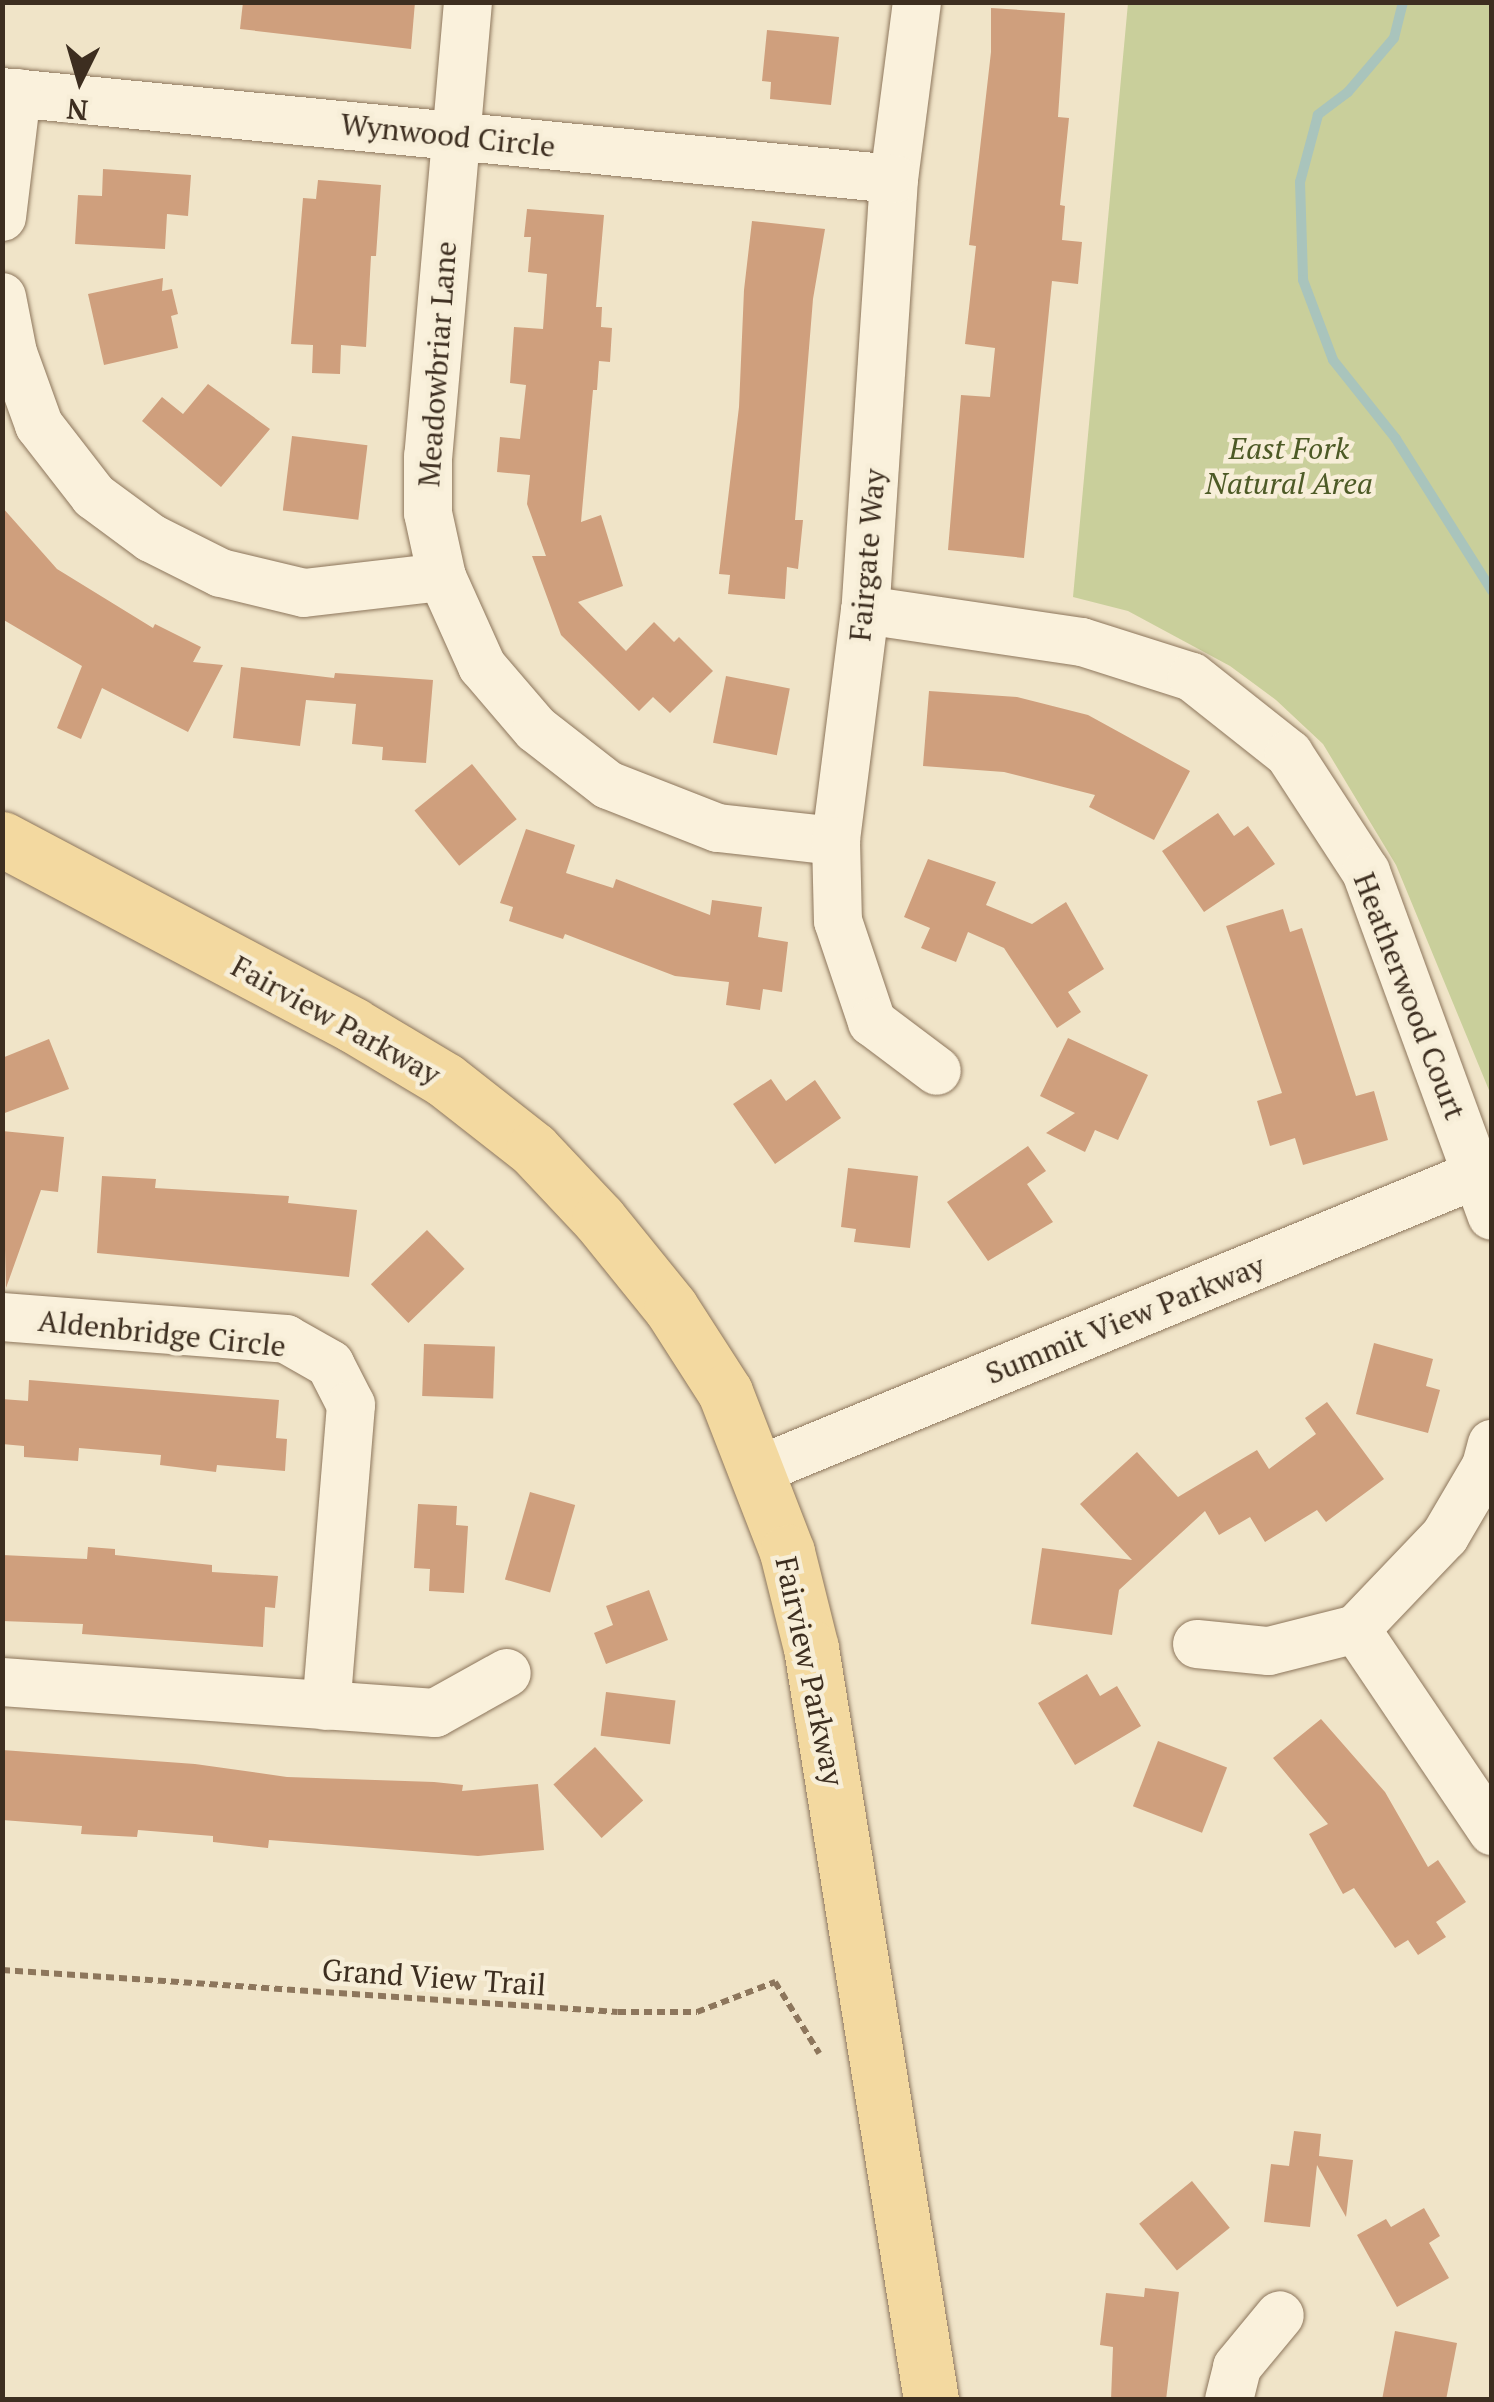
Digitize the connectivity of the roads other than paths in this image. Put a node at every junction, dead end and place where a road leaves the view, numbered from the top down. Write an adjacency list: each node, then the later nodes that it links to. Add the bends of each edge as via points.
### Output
1 (468, 2): 4 (street, Meadowbriar Lane)
2 (917, 2): 5 (street, Fairgate Way)
3 (10, 92): 4 (street, Wynwood Circle); 6 (street)
4 (454, 136): 5 (street, Wynwood Circle); 8 (street, Meadowbriar Lane, via 428,456 428,513)
5 (894, 179): 9 (street, Fairgate Way)
6 (2, 217)
7 (2, 297): 8 (street, via 39,425 94,496 151,538 221,573 304,593)
8 (442, 577): 11 (street, Meadowbriar Lane, via 482,666 536,729 608,785 718,828)
9 (865, 610): 11 (street, Fairgate Way); 13 (street, Heatherwood Court, via 1082,642 1192,677 1289,754 1366,872)
10 (2, 839): 16 (main road, Fairview Parkway, via 368,1034 445,1080 533,1148 671,1308 725,1392)
11 (836, 840): 12 (street, Fairgate Way, via 838,921 872,1022)
12 (937, 1071)
13 (1487, 1186): 16 (street, Summit View Parkway)
14 (2, 1317): 21 (street, Aldenbridge Circle, via 286,1339 330,1364 351,1405)
15 (1492, 1444): 17 (street, via 1445,1536)
16 (759, 1470): 24 (main road, Fairview Parkway, via 811,1648)
17 (1356, 1629): 18 (street, via 1269,1651); 22 (street)
18 (1197, 1644)
19 (508, 1672): 21 (street, via 435,1714)
20 (2, 1682): 21 (street)
21 (326, 1706)
22 (1492, 1831)
23 (1280, 2315): 25 (street, via 1237,2368)
24 (931, 2400)
25 (1229, 2400)

